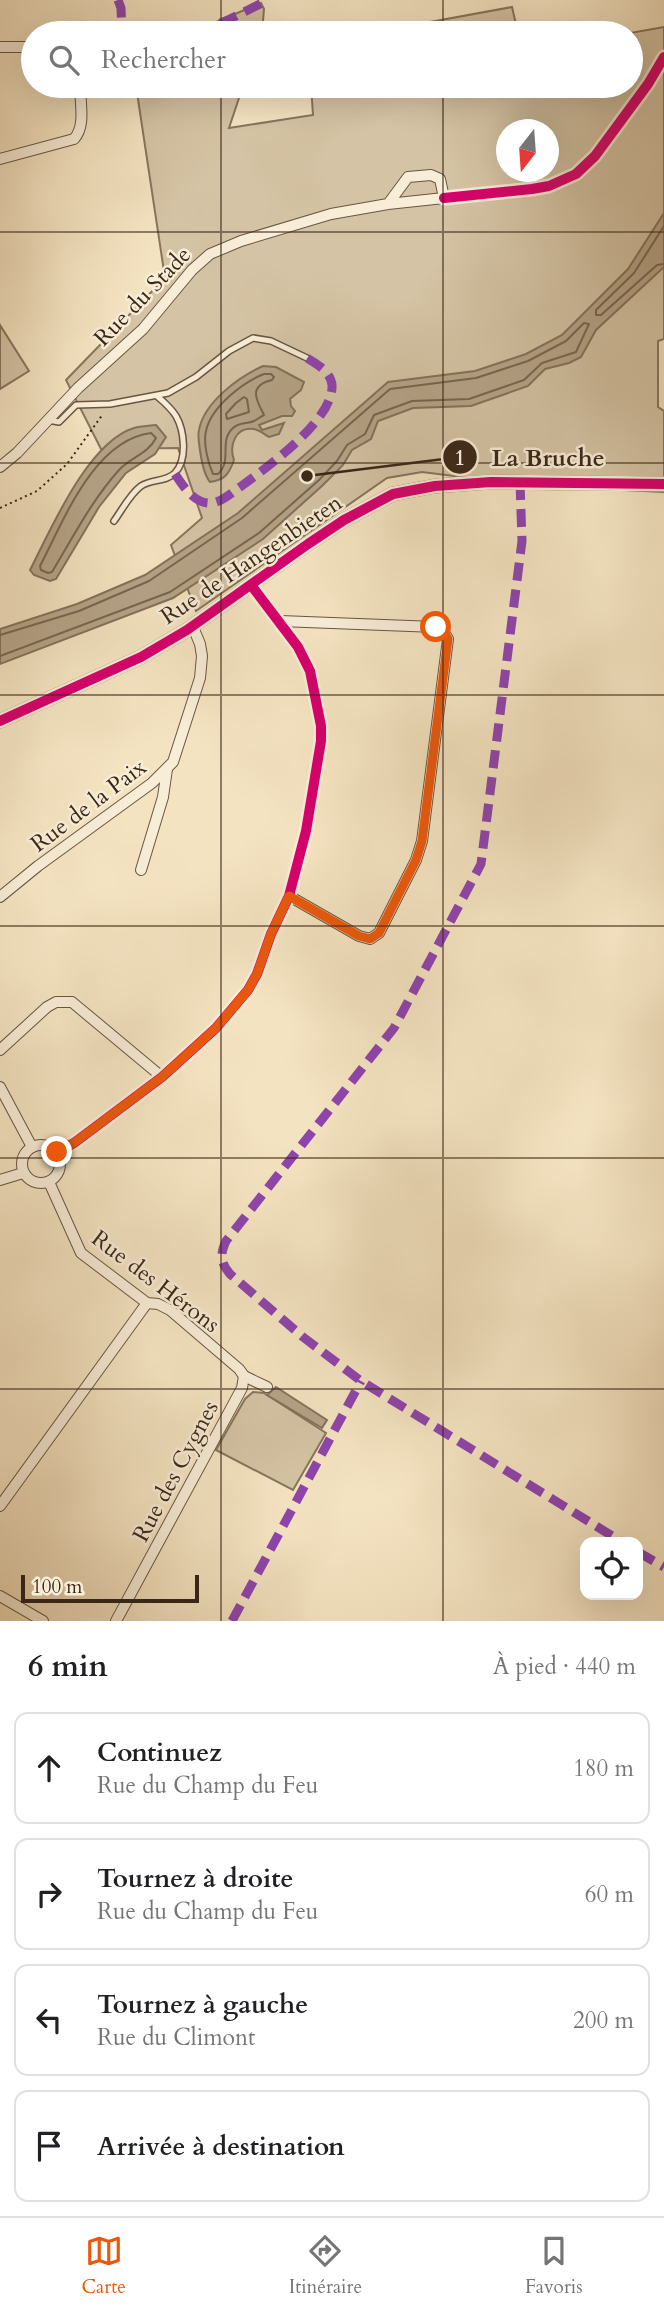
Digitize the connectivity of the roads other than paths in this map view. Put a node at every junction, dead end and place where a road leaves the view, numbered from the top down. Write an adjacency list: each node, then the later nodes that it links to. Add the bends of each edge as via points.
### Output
1 (0, 47): 2 (street)
2 (21, 47)
3 (81, 98): 4 (street, via 82,126 74,139)
4 (0, 159)
5 (388, 204): 5 (street, Rue du Stade, via 444,198 440,179 408,177); 8 (street, Rue du Stade, via 331,214 209,254 143,329)
6 (307, 358): 7 (lane, via 253,338 178,388)
7 (157, 396): 8 (lane, via 76,405 60,422); 11 (lane, via 180,425 180,466 175,474 139,487)
8 (48, 419): 9 (street, Rue du Stade)
9 (0, 467)
10 (664, 484): 12 (street, Rue de Hangenbieten, via 492,482 393,494 344,520)
11 (114, 521)
12 (251, 585): 13 (street); 14 (street, Rue de Hangenbieten)
13 (280, 621): 18 (street, via 310,671 321,726 306,831); 18 (street, via 436,627 448,639 422,841 379,933 370,939 359,936)
14 (193, 626): 15 (street, Rue de Hangenbieten, via 141,657); 16 (street, Rue de la Paix, via 202,656 200,678)
15 (0, 721)
16 (167, 769): 17 (street, Rue de la Paix); 19 (street, Rue de la Paix)
17 (141, 870)
18 (289, 896): 21 (street, via 248,990 216,1028)
19 (0, 897)
20 (0, 1050): 21 (street, via 47,1007 72,1002)
21 (162, 1077): 24 (street)
22 (0, 1087): 23 (street)
23 (32, 1147): 24 (street, via 49,1146); 25 (street, via 25,1153)
24 (57, 1152): 27 (street, via 61,1169)
25 (23, 1172): 26 (street); 27 (street, via 41,1184)
26 (0, 1180)
27 (49, 1182): 28 (street, Rue des Hérons, via 81,1252)
28 (147, 1303): 29 (street, Rue des Hérons, via 170,1310); 31 (street)
29 (244, 1376): 30 (street, Rue des Hérons); 34 (street, Rue des Cygnes, via 242,1388)
30 (267, 1387)
31 (0, 1506)
32 (0, 1596): 33 (street)
33 (43, 1621)
34 (117, 1621)

